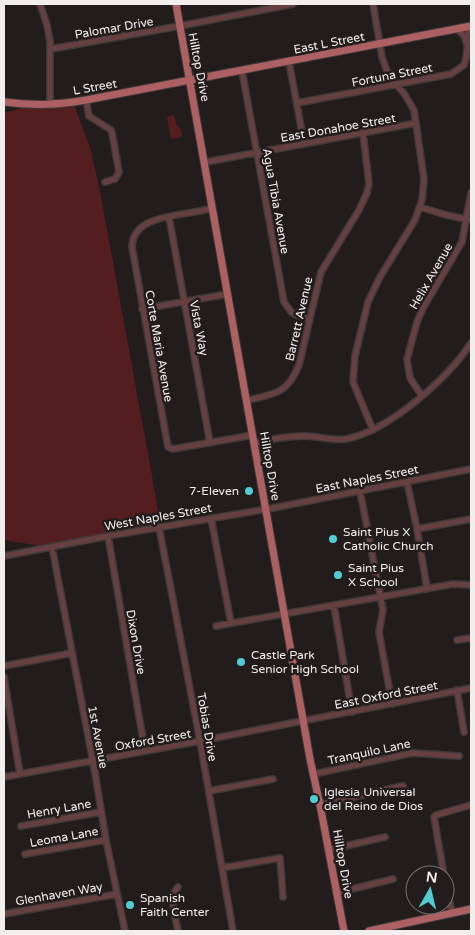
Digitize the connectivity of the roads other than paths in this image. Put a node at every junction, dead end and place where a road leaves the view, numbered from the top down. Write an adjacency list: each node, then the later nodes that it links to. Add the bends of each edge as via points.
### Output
1 (176, 4): 5 (main road, Hilltop Drive)
2 (293, 4): 5 (street, Palomar Drive)
3 (373, 4): 9 (street)
4 (42, 6): 10 (street)
5 (180, 26): 10 (street, Palomar Drive); 13 (main road, Hilltop Drive)
6 (470, 26): 7 (main road, East L Street); 8 (street, Fortuna Street)
7 (457, 29): 8 (street); 9 (main road, East L Street)
8 (467, 42): 14 (street, Fortuna Street, via 464,65 455,72)
9 (380, 44): 11 (main road, East L Street); 14 (street, via 387,72)
10 (51, 49): 18 (street)
11 (289, 62): 12 (main road, East L Street); 17 (street)
12 (242, 70): 13 (main road, East L Street); 22 (street, Agua Tibia Avenue)
13 (190, 80): 15 (main road, L Street); 23 (main road, Hilltop Drive)
14 (396, 85): 17 (street, Fortuna Street); 19 (street, via 410,102)
15 (86, 100): 18 (main road, L Street); 24 (street, via 89,116 112,133 119,172 115,179)
16 (4, 102): 18 (main road, L Street)
17 (297, 104): 21 (street)
18 (50, 105)
19 (416, 123): 20 (street, East Donahoe Street); 26 (street, via 424,180)
20 (363, 133): 21 (street, East Donahoe Street); 33 (street, Barrett Avenue, via 369,183 367,192 321,272)
21 (304, 144): 22 (street, East Donahoe Street)
22 (258, 153): 23 (street, East Donahoe Street); 33 (street, Agua Tibia Avenue, via 284,302 292,313)
23 (206, 162): 27 (main road, Hilltop Drive)
24 (105, 182)
25 (471, 193): 29 (street, Helix Avenue)
26 (420, 207): 29 (street); 37 (street, via 368,302 355,356 354,386)
27 (212, 208): 28 (street); 30 (main road, Hilltop Drive)
28 (169, 217): 31 (street, Vista Way); 32 (street, Corte Maria Avenue, via 148,222 133,237 132,252)
29 (469, 220): 35 (street, Helix Avenue, via 462,242 417,322 408,359 408,374)
30 (228, 294): 31 (street); 36 (main road, Hilltop Drive)
31 (184, 303): 32 (street); 39 (street, Vista Way)
32 (142, 309): 39 (street, Corte Maria Avenue, via 168,447)
33 (310, 320): 36 (street, Barrett Avenue, via 294,379 281,392)
34 (471, 343): 35 (street, via 445,376)
35 (422, 396): 37 (street)
36 (248, 400): 38 (main road, Hilltop Drive)
37 (373, 430): 40 (street, via 346,439 304,436)
38 (253, 436): 39 (street); 40 (main road, Hilltop Drive)
39 (210, 443)
40 (255, 443): 44 (main road, Hilltop Drive)
41 (471, 469): 42 (street, East Naples Street)
42 (407, 482): 43 (street, East Naples Street); 48 (street)
43 (360, 491): 44 (street, East Naples Street); 54 (street)
44 (267, 508): 45 (street, West Naples Street); 56 (main road, Hilltop Drive)
45 (211, 518): 47 (street, West Naples Street); 57 (street)
46 (471, 519): 48 (street)
47 (160, 527): 49 (street, West Naples Street); 70 (street, Tobias Drive)
48 (417, 529): 53 (street)
49 (108, 536): 50 (street, West Naples Street); 71 (street, Dixon Drive)
50 (52, 547): 51 (street, West Naples Street); 61 (street, 1st Avenue)
51 (4, 556)
52 (471, 585): 53 (street)
53 (427, 588): 54 (street)
54 (379, 597): 55 (street); 66 (street, via 383,614 379,632)
55 (334, 606): 56 (street); 67 (street)
56 (285, 615): 57 (street); 68 (main road, Hilltop Drive)
57 (231, 623): 58 (street)
58 (216, 626)
59 (471, 638): 60 (street)
60 (457, 640)
61 (72, 653): 62 (street); 73 (street, 1st Avenue)
62 (4, 666)
63 (4, 678): 74 (street)
64 (471, 688): 65 (street, East Oxford Street)
65 (457, 690): 66 (street, East Oxford Street); 69 (street)
66 (392, 704): 67 (street, East Oxford Street)
67 (352, 712): 68 (street, East Oxford Street)
68 (305, 721): 70 (street, Oxford Street); 75 (main road, Hilltop Drive)
69 (464, 732)
70 (200, 741): 71 (street, Oxford Street); 79 (street, Tobias Drive)
71 (145, 751): 73 (street, Oxford Street)
72 (459, 756): 75 (street, Tranquilo Lane, via 412,753)
73 (93, 761): 74 (street, Oxford Street); 82 (street, 1st Avenue)
74 (20, 774): 76 (street, Oxford Street)
75 (314, 774): 80 (main road, Hilltop Drive)
76 (4, 777)
77 (273, 779): 79 (street)
78 (403, 786): 80 (street)
79 (208, 791): 89 (street, Tobias Drive)
80 (320, 804): 86 (main road, Hilltop Drive)
81 (471, 805): 88 (street, via 434,817)
82 (101, 812): 83 (street, Henry Lane); 85 (street, 1st Avenue)
83 (21, 826)
84 (385, 837): 86 (street)
85 (106, 840): 87 (street, Leoma Lane); 93 (street, 1st Avenue)
86 (328, 850): 92 (main road, Hilltop Drive)
87 (25, 854)
88 (442, 865)
89 (222, 868): 94 (street, via 280,858); 101 (street, Tobias Drive)
90 (394, 879): 92 (street)
91 (178, 887): 100 (street, via 173,897)
92 (336, 893): 102 (main road, Hilltop Drive)
93 (117, 894): 97 (street, Glenhaven Way); 99 (street, 1st Avenue)
94 (284, 897)
95 (471, 909): 96 (main road)
96 (455, 912)
97 (4, 914)
98 (443, 915): 103 (main road)
99 (124, 931)
100 (178, 931)
101 (233, 931)
102 (344, 931)
103 (369, 931)

